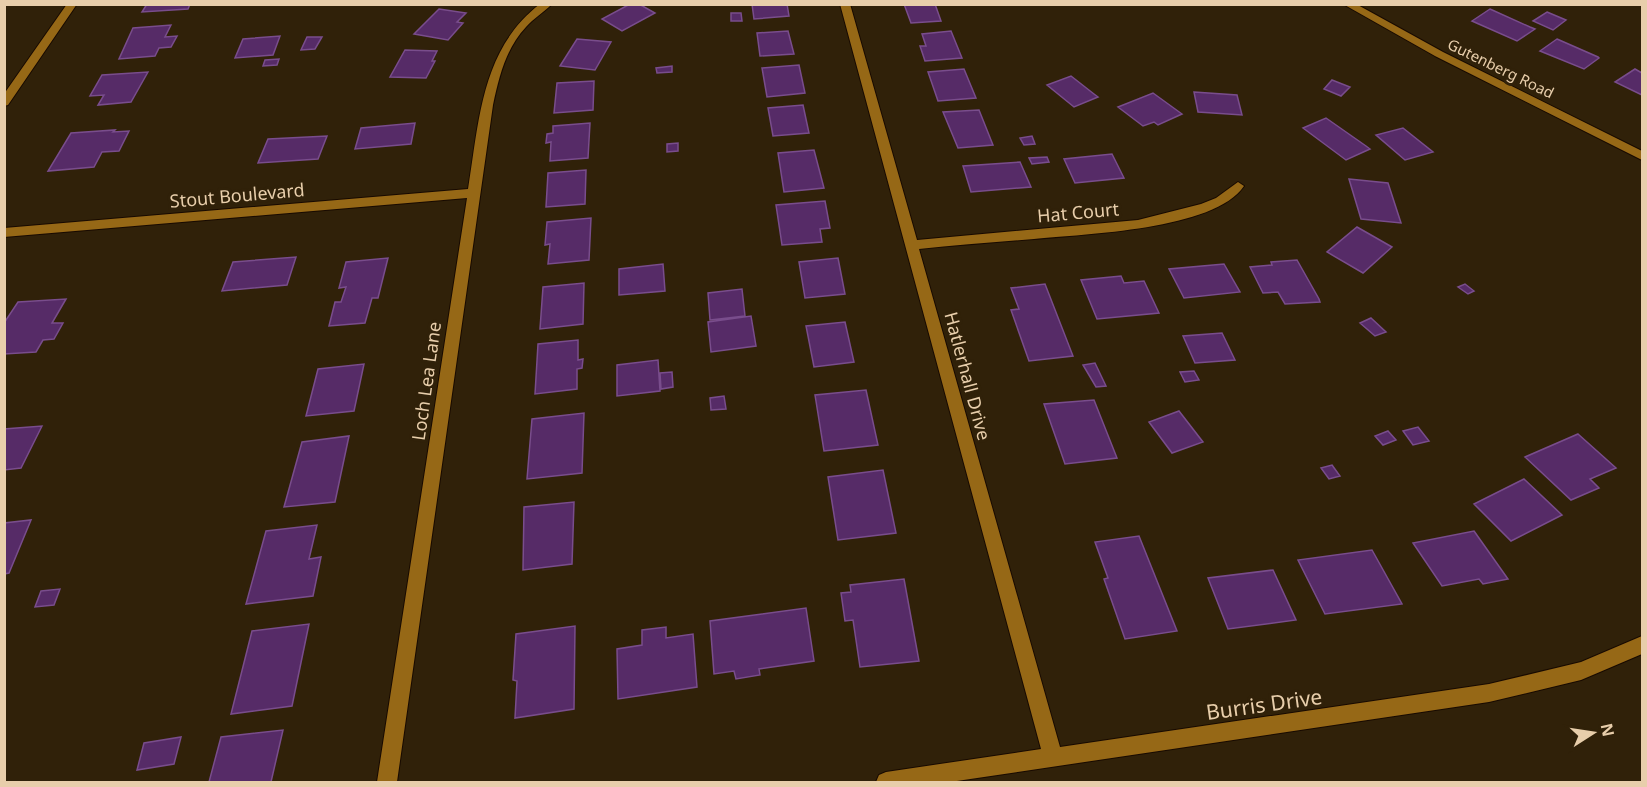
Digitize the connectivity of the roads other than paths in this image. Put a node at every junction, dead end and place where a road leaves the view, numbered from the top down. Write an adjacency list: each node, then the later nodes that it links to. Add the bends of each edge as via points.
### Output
1 (72, 4): 5 (street)
2 (547, 4): 8 (street, Loch Lea Lane, via 518,28 497,63 486,105)
3 (845, 4): 10 (street, Hatlerhall Drive)
4 (1348, 4): 6 (street, Gutenberg Road)
5 (4, 103)
6 (1642, 156)
7 (1238, 186): 10 (street, Hat Court, via 1230,197 1158,220)
8 (473, 193): 9 (street, Stout Boulevard); 13 (street, Loch Lea Lane)
9 (4, 233)
10 (911, 245): 12 (street, Hatlerhall Drive)
11 (1642, 645): 12 (street, Burris Drive, via 1581,671 1489,693)
12 (1053, 758): 14 (street, Burris Drive)
13 (387, 783)
14 (886, 783)

